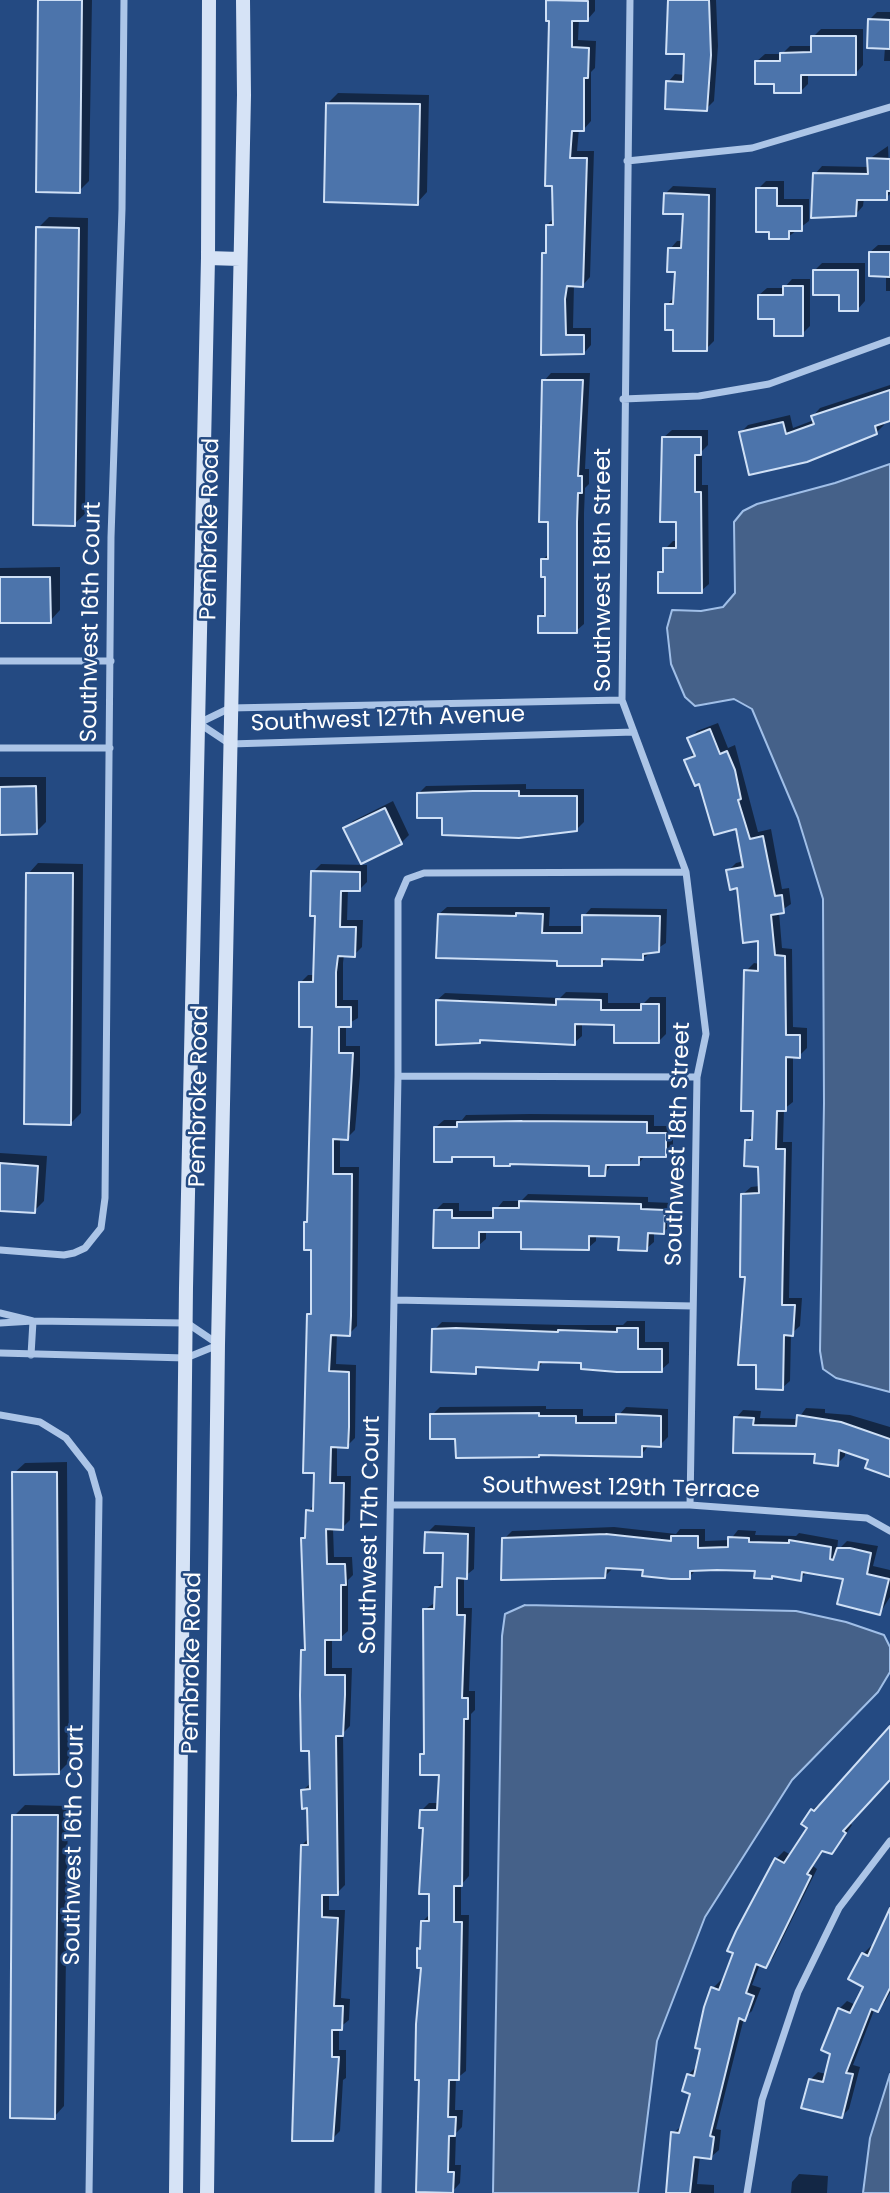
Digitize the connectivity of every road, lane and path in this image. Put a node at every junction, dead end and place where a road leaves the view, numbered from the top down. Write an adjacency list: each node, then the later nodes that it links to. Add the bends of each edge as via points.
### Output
1 (124, 0): 11 (street, Southwest 16th Court)
2 (209, 0): 7 (main road, Pembroke Road)
3 (243, 0): 8 (main road, Pembroke Road)
4 (630, 0): 6 (street, Southwest 18th Street)
5 (890, 107): 6 (street, via 752,148)
6 (627, 161): 10 (street, Southwest 18th Street)
7 (208, 258): 8 (main road); 15 (main road, Pembroke Road)
8 (240, 259): 14 (main road, Pembroke Road)
9 (890, 340): 10 (street, via 769,384 699,396)
10 (623, 399): 13 (street, Southwest 18th Street)
11 (111, 661): 12 (street); 19 (street, Southwest 16th Court)
12 (0, 662)
13 (622, 701): 14 (street, Southwest 127th Avenue); 16 (street, Southwest 18th Street)
14 (230, 708): 15 (street, Southwest 127th Avenue); 17 (main road, Pembroke Road)
15 (199, 723): 17 (street, Southwest 127th Avenue); 29 (main road, Pembroke Road)
16 (634, 732): 17 (street, Southwest 127th Avenue); 20 (street, Southwest 18th Street)
17 (230, 744): 30 (main road, Pembroke Road)
18 (0, 748): 19 (street)
19 (110, 748): 23 (street, Southwest 16th Court, via 101,1228 74,1253)
20 (686, 872): 21 (street, Southwest 17th Court, via 425,873 407,879 398,901); 22 (street, Southwest 18th Street, via 706,1034)
21 (398, 1076): 22 (street); 24 (street, Southwest 17th Court)
22 (697, 1077): 25 (street, Southwest 18th Street)
23 (0, 1250)
24 (394, 1300): 25 (street); 35 (street, Southwest 17th Court)
25 (693, 1306): 36 (street, Southwest 18th Street)
26 (0, 1313): 27 (street)
27 (33, 1321): 28 (street); 29 (street); 32 (street)
28 (0, 1323)
29 (187, 1323): 30 (street); 33 (main road, Pembroke Road)
30 (218, 1344): 33 (street); 41 (main road, Pembroke Road)
31 (0, 1353): 32 (street)
32 (32, 1355): 33 (street)
33 (186, 1359): 40 (main road, Pembroke Road)
34 (0, 1415): 39 (street, Southwest 16th Court, via 40,1422 66,1438 91,1470 99,1498)
35 (391, 1505): 36 (street, Southwest 129th Terrace); 42 (street, Southwest 17th Court)
36 (690, 1505): 37 (street, Southwest 129th Terrace, via 867,1518)
37 (890, 1531)
38 (890, 1841): 43 (street, via 839,1908 798,1992 762,2100)
39 (89, 2193)
40 (176, 2193)
41 (207, 2193)
42 (378, 2193)
43 (747, 2193)

